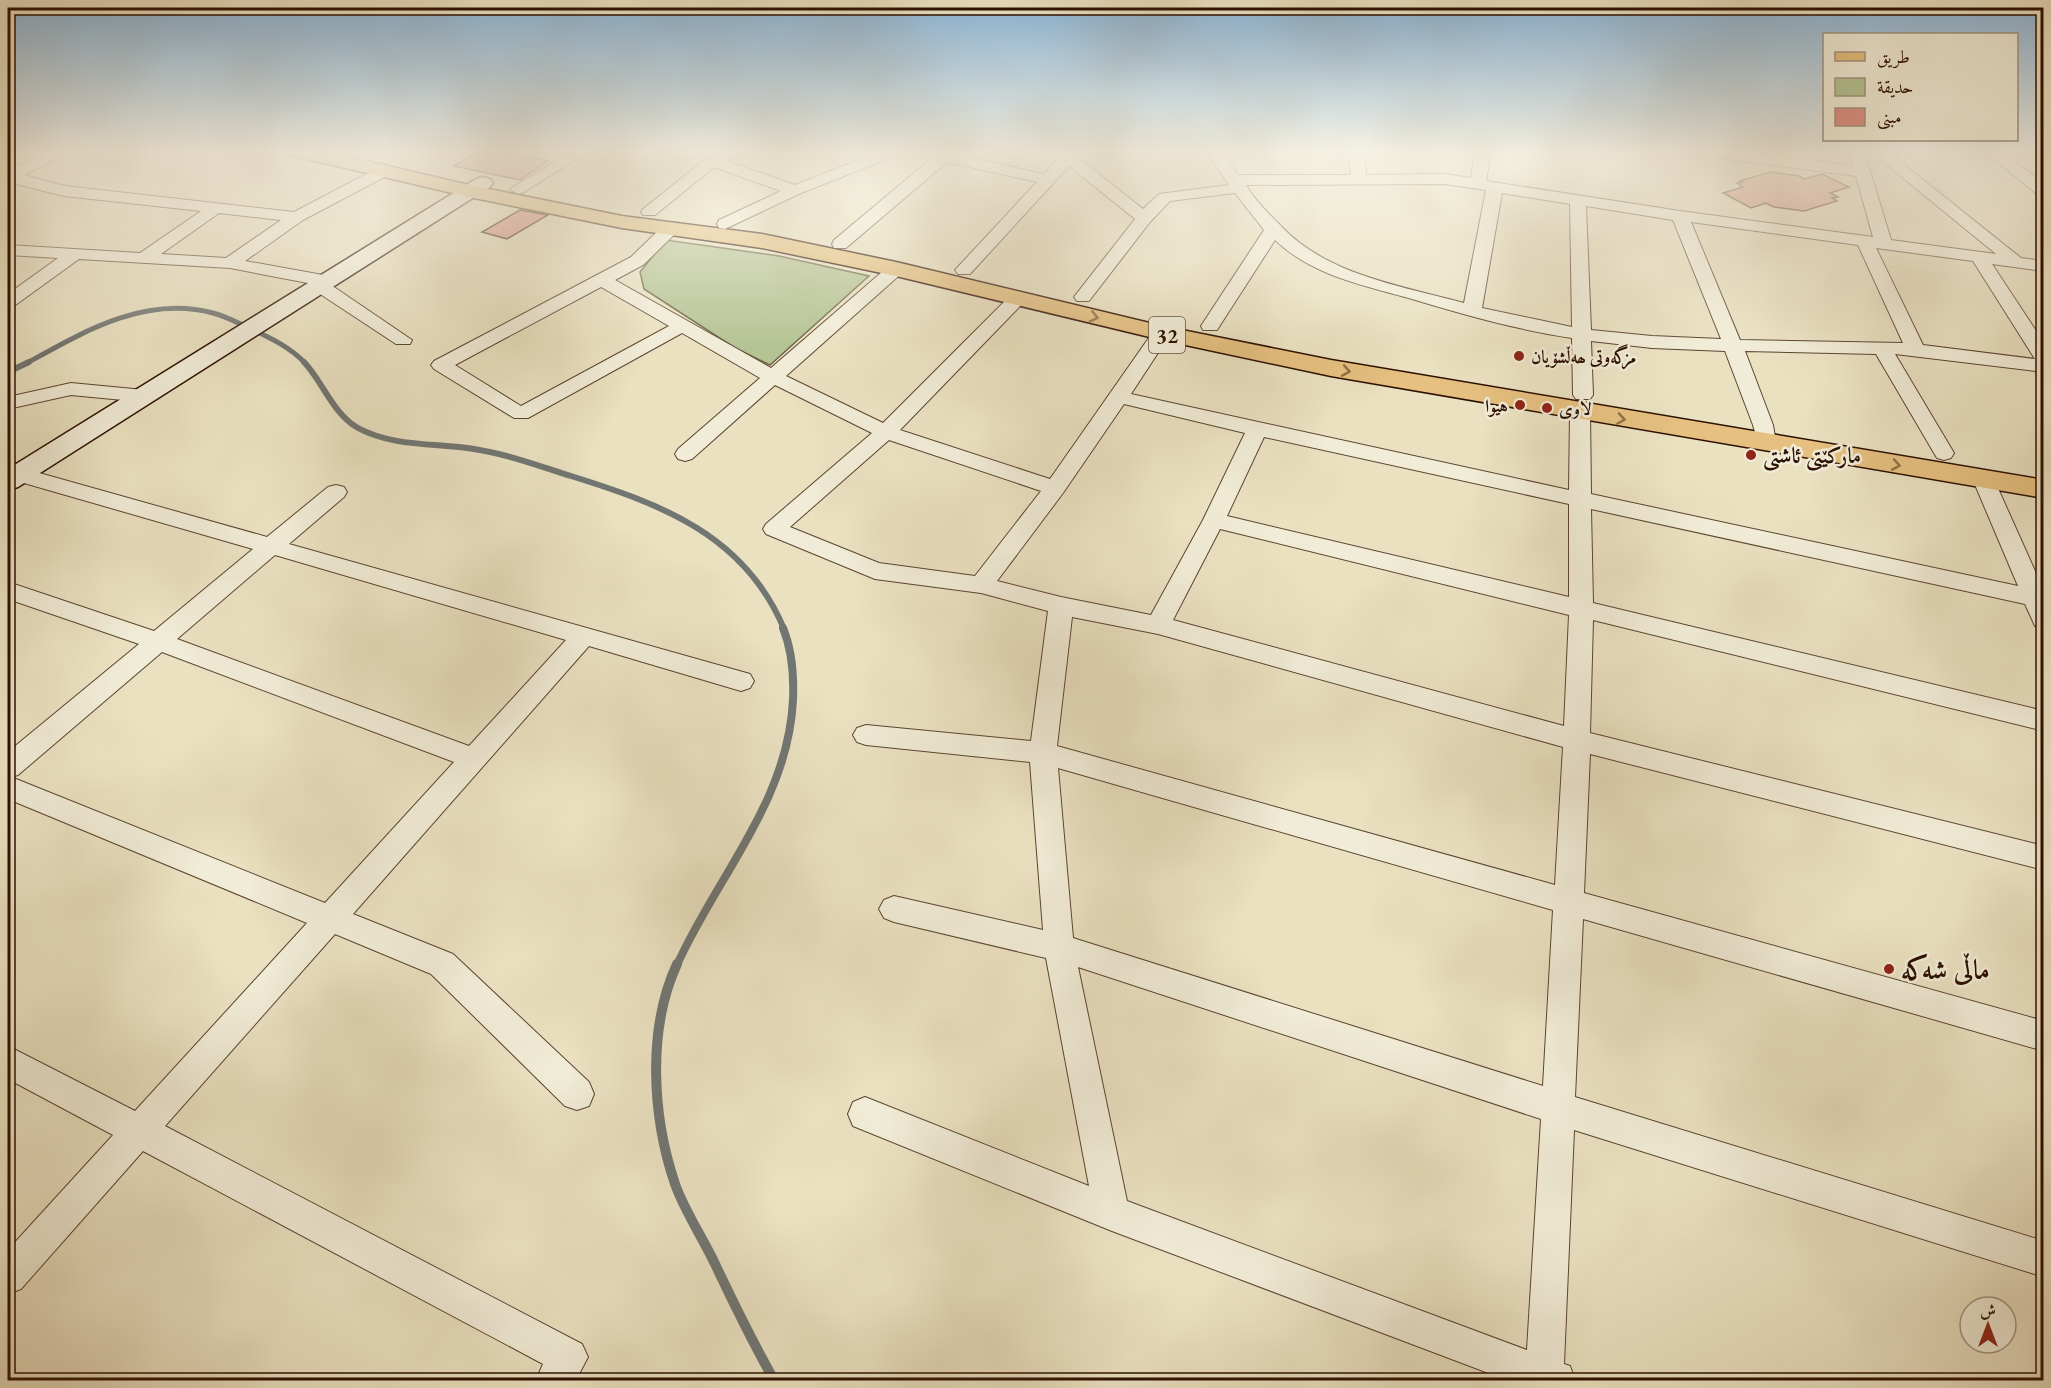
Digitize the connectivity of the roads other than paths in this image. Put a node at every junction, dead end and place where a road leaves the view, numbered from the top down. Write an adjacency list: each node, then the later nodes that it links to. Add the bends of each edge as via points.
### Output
1 (205, 216): 27 (street)
2 (286, 216): 17 (street)
3 (431, 216): 35 (street)
4 (596, 216): 21 (main road, 32)
5 (673, 216): 19 (main road, 32)
6 (742, 216): 19 (street)
7 (873, 216): 23 (street)
8 (1015, 216): 33 (street)
9 (1141, 216): 18 (street)
10 (1146, 216): 18 (street)
11 (1263, 216): 20 (street)
12 (1490, 216): 39 (street)
13 (1578, 216): 43 (street)
14 (1680, 216): 22 (street); 45 (street)
15 (1875, 216): 24 (street)
16 (1957, 216): 30 (street)
17 (297, 217): 29 (street)
18 (1144, 218): 36 (street)
19 (725, 224): 23 (main road, 32)
20 (1274, 228): 39 (street, via 1292,247 1328,267); 41 (street)
21 (670, 229): 32 (main road, 32, via 762,241); 34 (street, via 637,261)
22 (1865, 243): 24 (street); 47 (street)
23 (840, 244): 33 (main road, 32)
24 (1884, 245): 28 (street)
25 (8, 250): 26 (street)
26 (75, 254): 27 (street); 38 (street)
27 (145, 257): 29 (street)
28 (1979, 258): 30 (street); 48 (street)
29 (230, 263): 35 (street)
30 (2016, 263): 31 (street)
31 (2043, 266)
32 (896, 269): 37 (main road, 32); 49 (street)
33 (964, 270): 36 (main road, 32)
34 (602, 280): 40 (street); 40 (street, via 441,365 521,414)
35 (324, 284): 44 (street); 51 (street)
36 (1083, 297): 41 (main road, 32)
37 (1018, 298): 42 (main road, 32, one-way to 42); 56 (street)
38 (8, 302)
39 (1472, 311): 43 (street)
40 (682, 326): 49 (street)
41 (1210, 326): 54 (main road, 32)
42 (1162, 333): 52 (street); 54 (main road, 32, one-way to 54, via 1331,369)
43 (1582, 334): 45 (street); 54 (street)
44 (403, 340)
45 (1733, 346): 46 (street); 57 (street)
46 (1882, 348): 47 (street); 58 (street)
47 (1916, 350): 48 (street)
48 (2038, 363): 50 (street)
49 (773, 377): 56 (street); 59 (street)
50 (2043, 385)
51 (144, 396): 53 (street, via 71,389); 61 (street)
52 (1119, 397): 55 (street); 63 (street)
53 (8, 402)
54 (1582, 403): 57 (main road, 32); 66 (street)
55 (1257, 429): 66 (street); 67 (street)
56 (886, 432): 63 (street); 69 (street, via 774,530 875,571)
57 (1764, 434): 58 (main road, 32); 62 (main road, 32, one-way to 62)
58 (1944, 453): 60 (main road, 32)
59 (685, 454)
60 (2043, 468)
61 (13, 478): 68 (street)
62 (1984, 480): 64 (main road, 32); 71 (street)
63 (1055, 488): 69 (street)
64 (2043, 489)
65 (336, 492): 68 (street)
66 (1581, 499): 71 (street); 73 (street)
67 (1214, 519): 73 (street); 75 (street)
68 (271, 547): 76 (street); 77 (street)
69 (981, 585): 72 (street)
70 (8, 590): 77 (street)
71 (2039, 599): 74 (street)
72 (1061, 606): 75 (street); 82 (street)
73 (1581, 609): 79 (street); 81 (street)
74 (2043, 620)
75 (1158, 625): 81 (street)
76 (583, 637): 78 (street); 83 (street)
77 (158, 641): 83 (street); 84 (street)
78 (741, 681)
79 (2043, 721)
80 (866, 735): 82 (street)
81 (1576, 740): 86 (street); 87 (street)
82 (1043, 753): 87 (street); 90 (street)
83 (474, 759): 89 (street)
84 (8, 767)
85 (8, 787): 89 (street)
86 (2043, 858)
87 (1567, 902): 91 (street); 94 (street)
88 (894, 909): 90 (street)
89 (332, 919): 93 (street, via 442,964); 96 (street)
90 (1059, 947): 94 (street); 97 (street)
91 (2043, 1036)
92 (8, 1062): 96 (street)
93 (577, 1094)
94 (1558, 1108): 98 (street); 100 (street)
95 (866, 1114): 97 (street)
96 (139, 1130): 99 (street); 101 (street, via 569,1357)
97 (1112, 1213): 100 (street)
98 (2043, 1259)
99 (8, 1276)
100 (1548, 1379)
101 (555, 1380)

